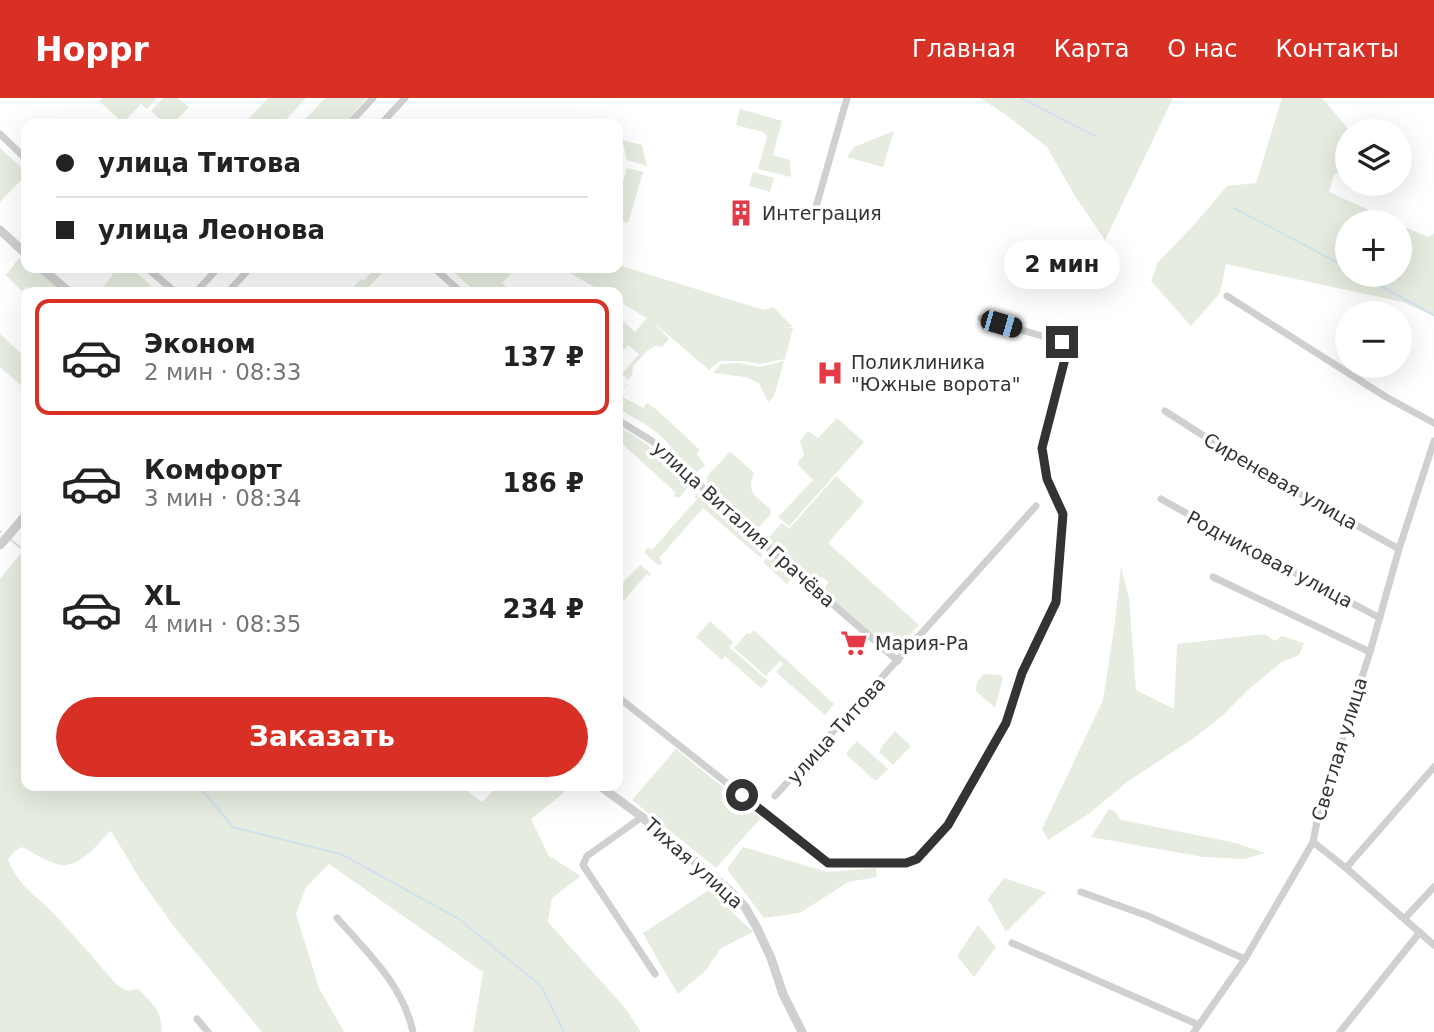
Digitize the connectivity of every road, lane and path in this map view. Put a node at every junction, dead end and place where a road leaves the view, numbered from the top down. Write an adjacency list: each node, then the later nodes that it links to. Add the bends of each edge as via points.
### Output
1 (373, 98): 4 (street)
2 (405, 98): 5 (street)
3 (846, 98): 8 (street)
4 (354, 119)
5 (386, 119)
6 (0, 134): 7 (street)
7 (21, 154)
8 (816, 207)
9 (2, 235): 10 (street)
10 (21, 250)
11 (47, 273): 16 (street)
12 (153, 273): 17 (street)
13 (213, 273): 18 (street)
14 (245, 273): 19 (street)
15 (440, 273): 20 (street)
16 (63, 287)
17 (169, 287)
18 (201, 287)
19 (233, 287)
20 (455, 287)
21 (1227, 296): 25 (street)
22 (981, 318): 36 (street, via 1062,342 1067,351 1042,448 1047,479 1063,514 1056,602 1022,673 1006,723 948,825 917,859 906,863 828,863)
23 (1165, 411): 31 (street, Сиреневая улица, via 1249,465)
24 (623, 423): 35 (street, улица Виталия Грачёва, via 652,441)
25 (1434, 423)
26 (1434, 441): 31 (street, Светлая улица)
27 (1161, 499): 33 (street, Родниковая улица)
28 (1036, 506): 35 (street, улица Титова)
29 (21, 521): 30 (street)
30 (0, 545)
31 (1399, 549): 33 (street, Светлая улица)
32 (1213, 577): 34 (street)
33 (1380, 618): 34 (street, Светлая улица)
34 (1370, 652): 41 (street, Светлая улица)
35 (898, 661): 39 (street, улица Титова)
36 (623, 701)
37 (1434, 767): 42 (street)
38 (607, 791): 40 (street, Тихая улица)
39 (775, 796)
40 (642, 817): 51 (street, via 587,856 583,865); 56 (street, Тихая улица, via 745,907)
41 (1313, 842): 42 (street); 50 (street, Светлая улица)
42 (1346, 868): 46 (street)
43 (1434, 887): 46 (street)
44 (1081, 892): 50 (street)
45 (337, 918): 55 (street, via 385,972 401,998)
46 (1404, 919): 47 (street)
47 (1420, 932): 49 (street); 58 (street)
48 (1012, 943): 53 (street)
49 (1434, 945)
50 (1245, 959): 53 (street, Светлая улица)
51 (655, 974)
52 (197, 1019): 54 (street)
53 (1199, 1025): 57 (street, Светлая улица)
54 (208, 1032)
55 (413, 1032)
56 (802, 1032)
57 (1194, 1032)
58 (1340, 1032)

